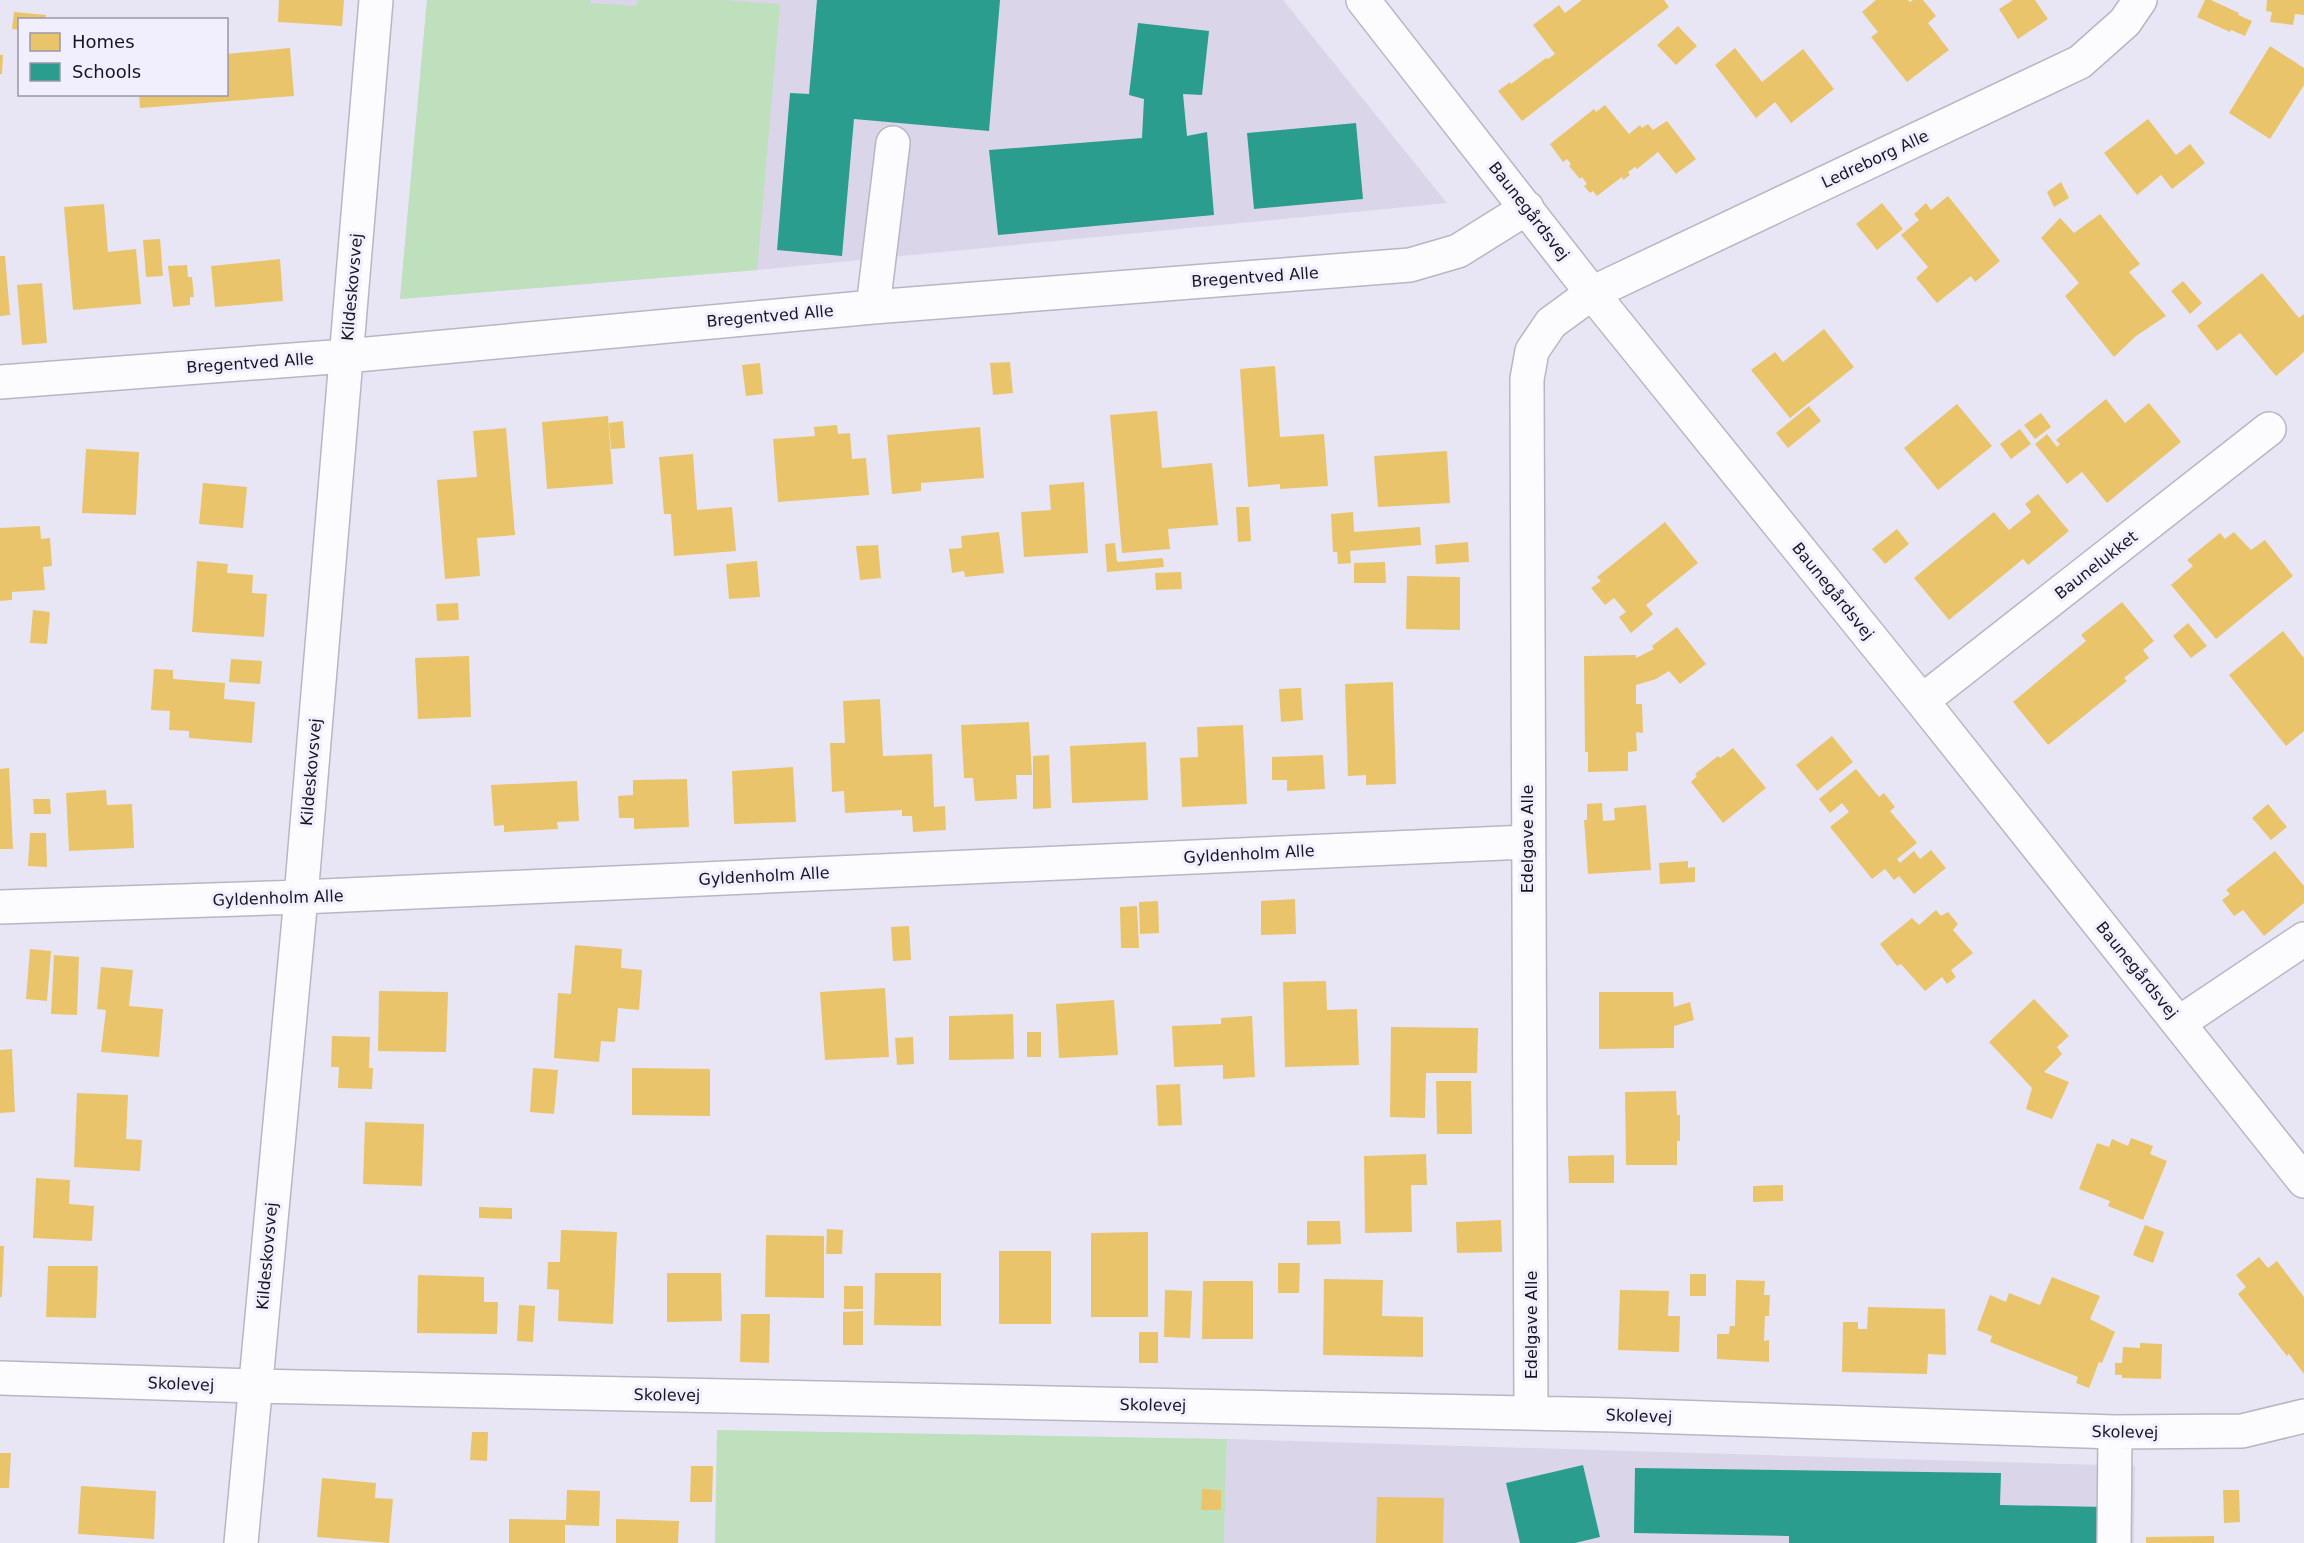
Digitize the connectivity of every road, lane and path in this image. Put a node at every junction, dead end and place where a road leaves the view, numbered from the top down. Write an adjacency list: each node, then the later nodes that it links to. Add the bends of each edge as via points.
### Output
1 (376, 0): 8 (street, Kildeskovsvej)
2 (1363, 0): 5 (street, Baunegårdsvej)
3 (2140, 0): 6 (street, Ledreborg Alle, via 2125,22 2080,62)
4 (893, 143): 7 (street)
5 (1527, 208): 6 (street, Baunegårdsvej); 7 (street, Bregentved Alle, via 1458,251 1410,265)
6 (1592, 293): 11 (street, Baunegårdsvej); 12 (street, Edelgave Alle, via 1551,323 1532,351 1527,379)
7 (873, 307): 8 (street, Bregentved Alle)
8 (346, 356): 9 (street, Bregentved Alle); 13 (street, Kildeskovsvej)
9 (0, 382)
10 (2270, 429): 11 (street, Baunelukket)
11 (1922, 701): 16 (street, Baunegårdsvej)
12 (1527, 842): 13 (street, Gyldenholm Alle); 20 (street, Edelgave Alle)
13 (301, 897): 14 (street, Gyldenholm Alle); 19 (street, Kildeskovsvej)
14 (0, 907)
15 (2304, 939): 16 (street)
16 (2179, 1023): 17 (street, Baunegårdsvej)
17 (2304, 1181)
18 (0, 1378): 19 (street, Skolevej)
19 (254, 1386): 20 (street, Skolevej); 23 (street, Kildeskovsvej)
20 (1531, 1413): 22 (street, Skolevej)
21 (2304, 1416): 22 (street, Skolevej, via 2242,1431)
22 (2115, 1432): 24 (street)
23 (241, 1543)
24 (2114, 1543)

